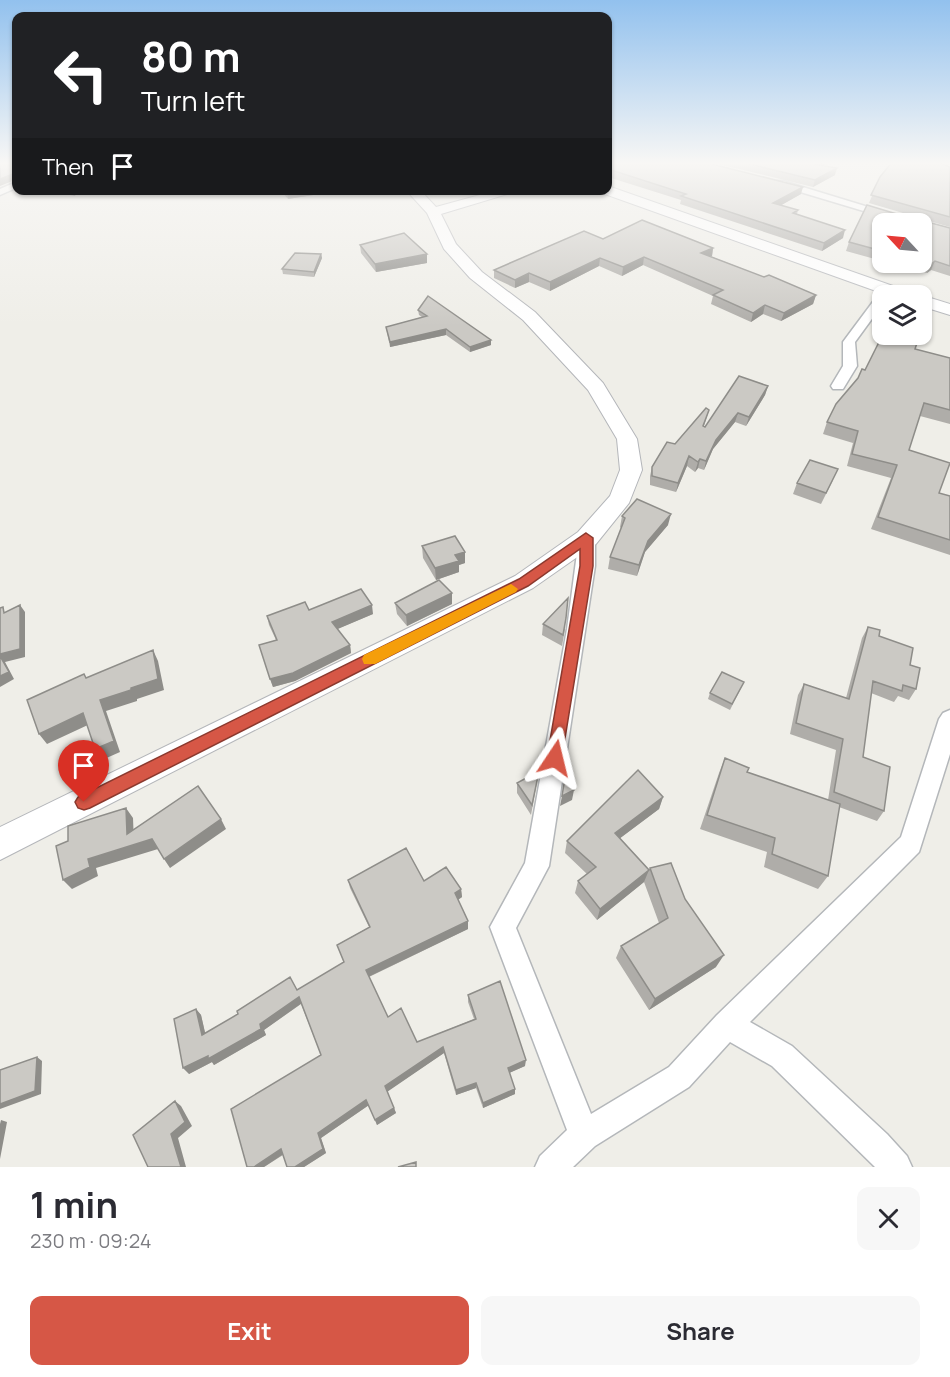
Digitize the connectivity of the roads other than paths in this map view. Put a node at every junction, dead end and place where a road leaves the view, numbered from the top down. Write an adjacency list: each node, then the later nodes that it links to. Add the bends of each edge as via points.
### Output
1 (436, 216): 8 (street, via 449,246 476,275 529,316 596,387 627,439 631,470 621,498)
2 (677, 216): 3 (street)
3 (872, 289)
4 (932, 304): 6 (street)
5 (872, 310): 7 (street, via 849,342 850,366)
6 (950, 310)
7 (838, 386)
8 (586, 538): 10 (street, via 524,582); 12 (street, via 577,629 537,866 503,927)
9 (950, 719): 11 (street, via 911,844)
10 (0, 844)
11 (727, 1025): 12 (street, via 679,1077); 14 (street, via 782,1056)
12 (584, 1136): 13 (street)
13 (551, 1167)
14 (896, 1167)

